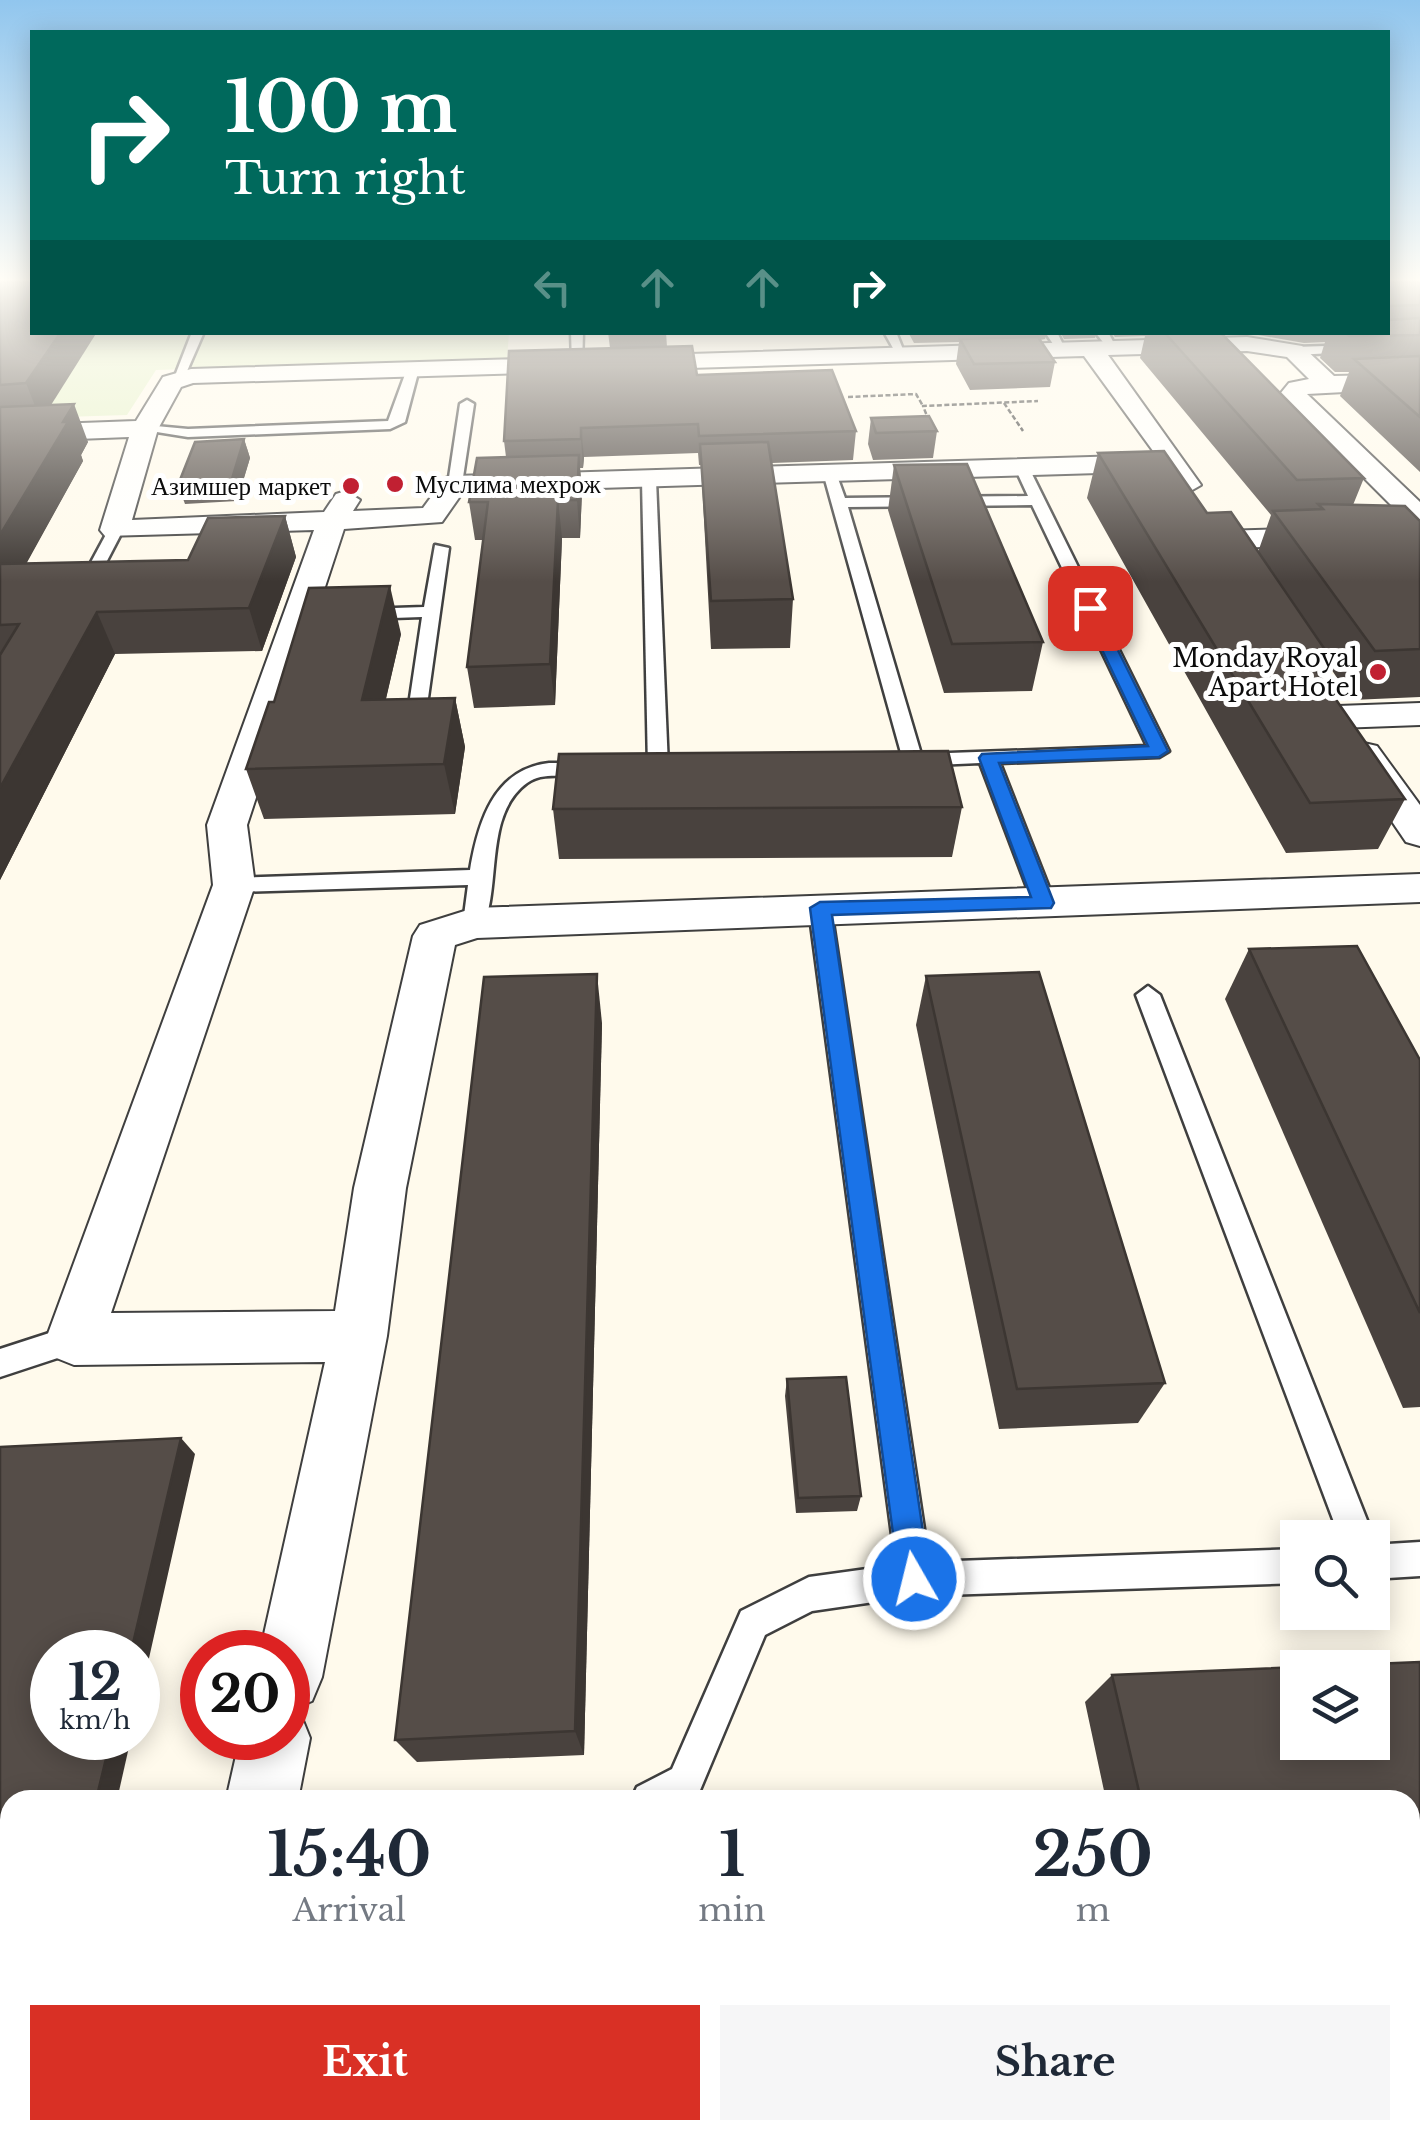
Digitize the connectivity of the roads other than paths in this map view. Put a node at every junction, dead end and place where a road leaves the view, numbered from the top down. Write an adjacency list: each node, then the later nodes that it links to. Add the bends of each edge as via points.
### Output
1 (175, 382): 8 (street)
2 (410, 382): 8 (lane, via 398,422 390,425)
3 (1125, 382): 10 (street)
4 (1326, 382): 6 (street)
5 (1393, 382): 6 (street)
6 (1328, 384): 17 (street, via 1292,394)
7 (467, 404): 13 (lane)
8 (145, 429): 9 (street); 18 (street)
9 (0, 434)
10 (1173, 463): 11 (street); 20 (street)
11 (1022, 470): 14 (street, via 952,472); 15 (lane)
12 (649, 480): 13 (street); 14 (street); 31 (lane)
13 (450, 490): 16 (street, via 432,516)
14 (834, 490): 15 (lane); 30 (lane, via 903,761)
15 (1038, 500): 30 (lane, via 1159,751)
16 (332, 521): 18 (street); 25 (street)
17 (1413, 529)
18 (115, 530): 23 (lane)
19 (1360, 536): 20 (street)
20 (1221, 540): 22 (street)
21 (440, 548): 24 (lane)
22 (1242, 572)
23 (90, 579)
24 (433, 612): 25 (lane); 27 (lane)
25 (318, 616): 34 (street, via 227,824)
26 (1316, 685): 29 (street)
27 (419, 698)
28 (1420, 714): 29 (street)
29 (1338, 717): 33 (street)
30 (988, 758): 37 (lane)
31 (659, 767)
32 (604, 769): 36 (lane, via 533,771 500,797)
33 (1420, 833)
34 (234, 885): 36 (lane); 41 (street)
35 (1420, 888): 37 (street)
36 (477, 900): 38 (street); 40 (street, via 435,936 380,1188)
37 (1044, 903): 38 (street)
38 (820, 908): 47 (lane)
39 (1148, 995): 43 (lane)
40 (360, 1336): 41 (street); 48 (street)
41 (74, 1339): 42 (lane)
42 (0, 1364)
43 (1350, 1520)
44 (1420, 1559): 45 (lane)
45 (1390, 1561)
46 (1280, 1567): 47 (lane)
47 (914, 1579): 51 (lane, via 809,1594 753,1623 686,1782)
48 (298, 1630)
49 (270, 1760): 50 (street)
50 (264, 1790)
51 (670, 1790)

